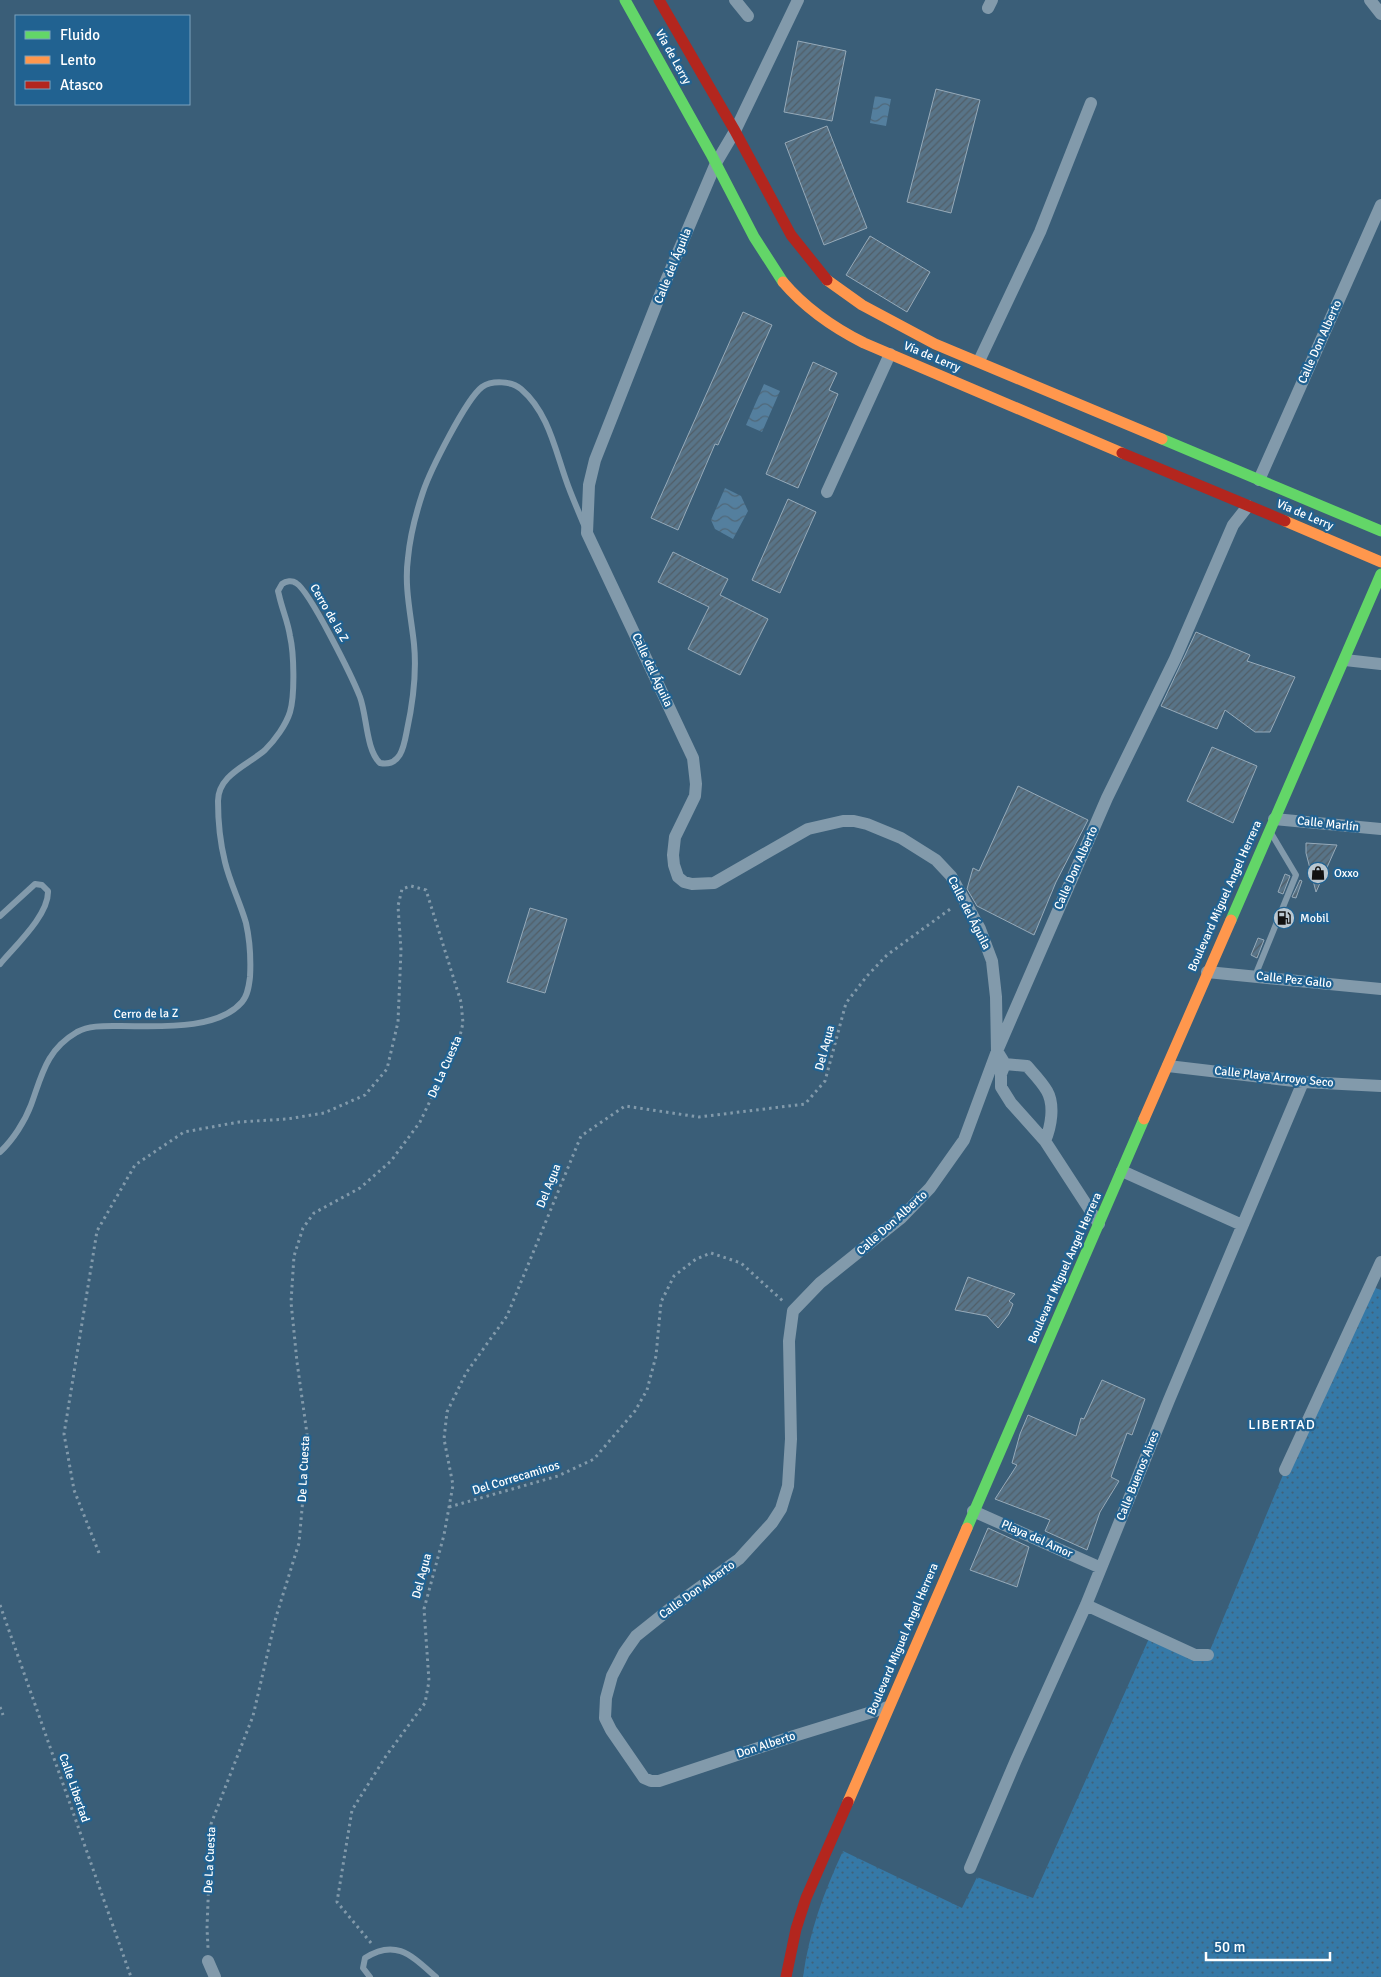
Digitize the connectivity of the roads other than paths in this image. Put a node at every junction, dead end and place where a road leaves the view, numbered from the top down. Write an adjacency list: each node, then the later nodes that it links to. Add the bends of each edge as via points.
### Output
1 (625, 0): 8 (street, Vía de Lerry)
2 (659, 0): 8 (street, Vía de Lerry)
3 (735, 0): 7 (street)
4 (798, 0): 10 (street, Calle del Águila)
5 (1370, 0): 6 (street)
6 (1381, 14)
7 (748, 16)
8 (652, 18): 10 (street, Vía de Lerry); 11 (street, Vía de Lerry)
9 (1092, 103): 15 (street, via 1040,232)
10 (735, 131): 11 (street, Calle del Águila); 14 (street, Vía de Lerry, via 791,235 824,278)
11 (716, 163): 13 (street, Vía de Lerry, via 764,254 792,293 837,328); 20 (street, Calle del Águila, via 594,460 589,484)
12 (1381, 205): 16 (street, Calle Don Alberto)
13 (890, 354): 14 (street, Vía de Lerry); 17 (street)
14 (930, 356): 15 (street, Vía de Lerry); 18 (street, Vía de Lerry)
15 (979, 362): 16 (street, Vía de Lerry)
16 (1259, 480): 19 (street, Vía de Lerry)
17 (827, 492)
18 (1248, 506): 21 (street, Vía de Lerry); 32 (street, Calle Don Alberto, via 1233,524 1175,659 1107,798)
19 (1381, 531)
20 (587, 533): 32 (street, Calle del Águila, via 693,758 694,796 675,836 673,854 678,877 692,884 714,883 808,829 826,823 854,821 902,838 936,860 951,876 980,929 992,961); 38 (lane, Cerro de la Z, via 555,443 535,407 515,385 483,386 467,405 446,442 423,490 416,514 406,580 415,664 412,706 401,755 386,763 378,761 373,752 360,698 322,619 297,583 282,584 279,595 292,645 290,712 267,748 227,779 219,795 225,862 249,939 249,984 245,998 228,1012 186,1024 100,1026 78,1032 47,1061 27,1113)
21 (1381, 562)
22 (1381, 574): 23 (street, Boulevard Miguel Angel Herrera)
23 (1345, 660): 24 (street); 25 (street, Boulevard Miguel Angel Herrera)
24 (1381, 664)
25 (1272, 824): 26 (street, Calle Marlín); 29 (street, Boulevard Miguel Angel Herrera); 30 (lane, via 1296,875)
26 (1381, 829)
27 (0, 916): 28 (lane, via 31,886 42,885 48,891 47,904 40,916)
28 (0, 964)
29 (1207, 972): 30 (street, Calle Pez Gallo); 34 (street, Boulevard Miguel Angel Herrera)
30 (1254, 976): 31 (street, Calle Pez Gallo)
31 (1381, 989)
32 (997, 1051): 33 (street); 50 (street, Calle Don Alberto, via 964,1140 930,1188 901,1218 820,1283 793,1311 789,1341 791,1439 788,1486 781,1509 739,1559 636,1636 612,1676 606,1698 606,1718)
33 (1005, 1064): 37 (street, via 1001,1087); 37 (street, via 1027,1066 1048,1092 1051,1128)
34 (1168, 1066): 35 (street, Calle Playa Arroyo Seco); 39 (street, Boulevard Miguel Angel Herrera)
35 (1303, 1082): 36 (street, Calle Playa Arroyo Seco); 41 (street, Calle Buenos Aires)
36 (1381, 1086)
37 (1045, 1141): 40 (street)
38 (0, 1152)
39 (1122, 1171): 40 (street, Boulevard Miguel Angel Herrera); 41 (street)
40 (1099, 1224): 45 (street, Boulevard Miguel Angel Herrera)
41 (1242, 1225): 46 (street, Calle Buenos Aires)
42 (1381, 1262): 43 (street)
43 (1376, 1288): 44 (street)
44 (1285, 1470)
45 (973, 1511): 46 (street, Playa del Amor); 49 (street, Boulevard Miguel Angel Herrera)
46 (1101, 1568): 47 (street, Calle Buenos Aires)
47 (1086, 1605): 48 (street, via 1195,1655); 51 (street, Calle Buenos Aires)
48 (1208, 1655)
49 (888, 1707): 50 (street, Don Alberto, via 659,1782); 56 (street, Boulevard Miguel Angel Herrera, via 806,1898)
50 (644, 1778)
51 (970, 1868)
52 (208, 1961): 53 (street)
53 (215, 1977)
54 (370, 1977): 55 (lane, via 363,1963 378,1950 395,1950 411,1956)
55 (436, 1977)
56 (786, 1977)

